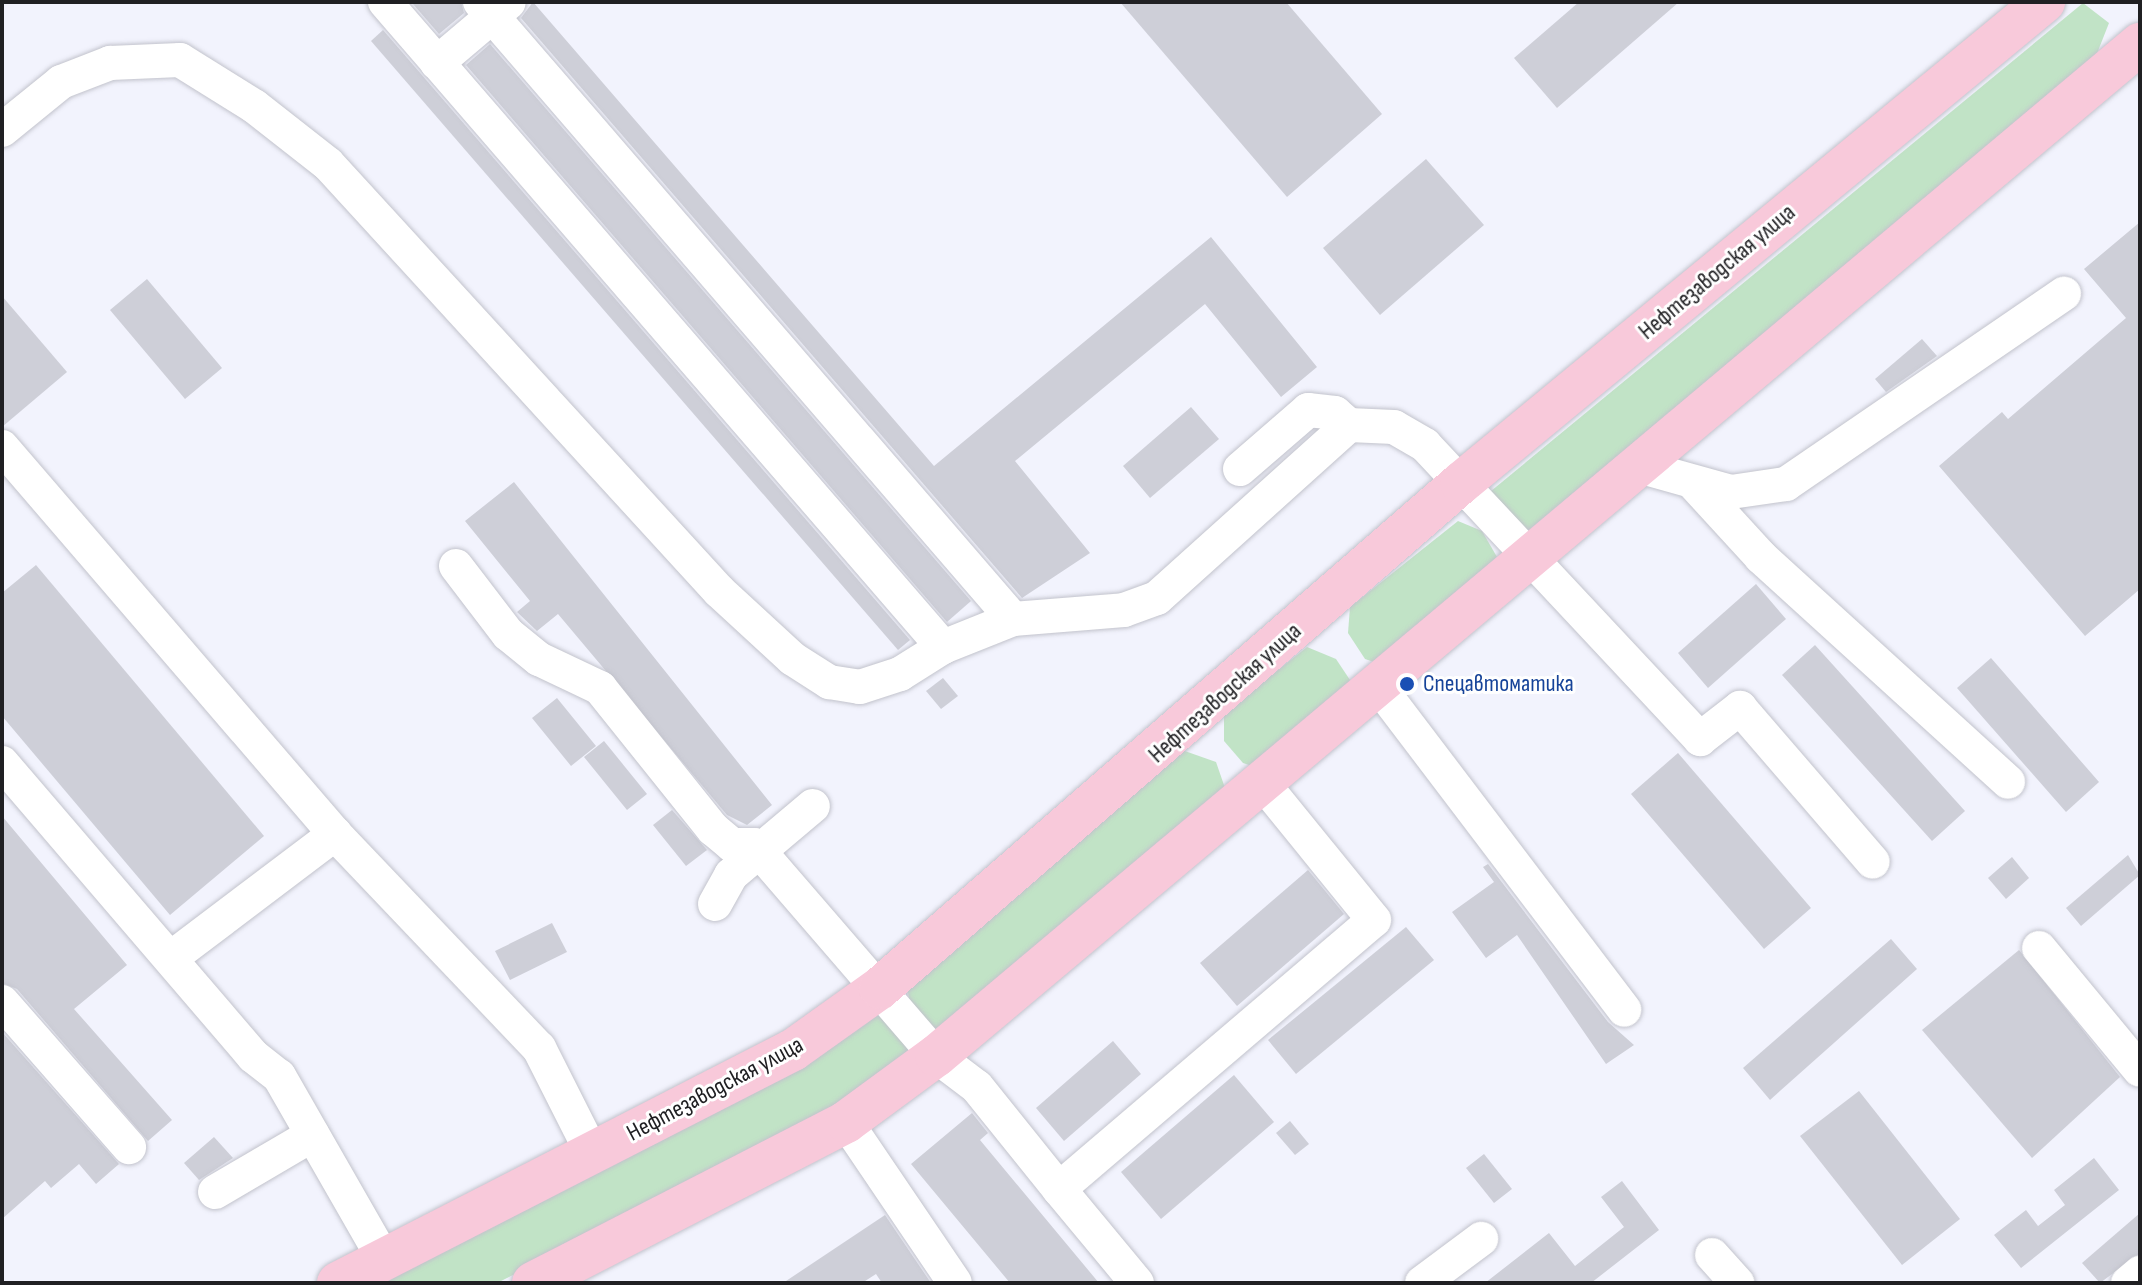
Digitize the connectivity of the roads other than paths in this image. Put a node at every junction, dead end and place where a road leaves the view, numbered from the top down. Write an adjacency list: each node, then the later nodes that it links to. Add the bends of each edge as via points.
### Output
1 (385, 2): 5 (street)
2 (2044, 2): 12 (main road, Нефтезаводская улица)
3 (494, 7): 5 (street); 16 (street)
4 (2140, 44): 10 (main road)
5 (437, 63): 17 (street)
6 (2, 130): 17 (street, via 61,82 110,63 180,60 328,164 719,591 793,659 829,682 860,687 900,674)
7 (2064, 294): 13 (street, via 1786,484 1760,492)
8 (1349, 425): 11 (street, via 1335,413 1308,410); 12 (street, via 1394,427 1425,445); 16 (street, via 1157,598 1124,610)
9 (2, 447): 23 (street)
10 (1638, 466): 13 (street); 14 (main road)
11 (1240, 469)
12 (1461, 483): 14 (street); 29 (main road, Нефтезаводская улица)
13 (1696, 486): 21 (street, via 1761,557)
14 (1528, 556): 18 (main road); 25 (street, via 1700,739 1740,708)
15 (456, 566): 24 (street, via 508,634 539,659 600,688 713,829)
16 (1013, 619): 17 (street)
17 (943, 647)
18 (1377, 684): 20 (main road); 31 (street)
19 (2, 763): 28 (street)
20 (1261, 781): 32 (main road); 38 (street, via 1374,920)
21 (2008, 782)
22 (813, 806): 24 (street)
23 (335, 834): 28 (street); 37 (street, via 539,1048)
24 (760, 853): 26 (street, via 731,875); 29 (street)
25 (1873, 862)
26 (715, 904)
27 (2039, 948): 33 (street)
28 (171, 958): 35 (street, via 279,1076)
29 (880, 988): 32 (street); 37 (main road, Нефтезаводская улица, via 793,1050)
30 (2, 1002): 36 (street)
31 (1624, 1010)
32 (936, 1056): 34 (main road); 38 (street, via 977,1087)
33 (2140, 1070)
34 (846, 1122): 45 (main road); 46 (street)
35 (312, 1135): 39 (street); 42 (street)
36 (129, 1147)
37 (592, 1153): 42 (main road, Нефтезаводская улица)
38 (1059, 1189): 47 (street)
39 (215, 1192)
40 (1481, 1239): 48 (street)
41 (1712, 1255): 49 (street)
42 (384, 1259): 44 (main road, Нефтезаводская улица)
43 (2140, 1273): 50 (street)
44 (338, 1283)
45 (533, 1283)
46 (955, 1283)
47 (1137, 1283)
48 (1422, 1283)
49 (1737, 1283)
50 (2128, 1283)

